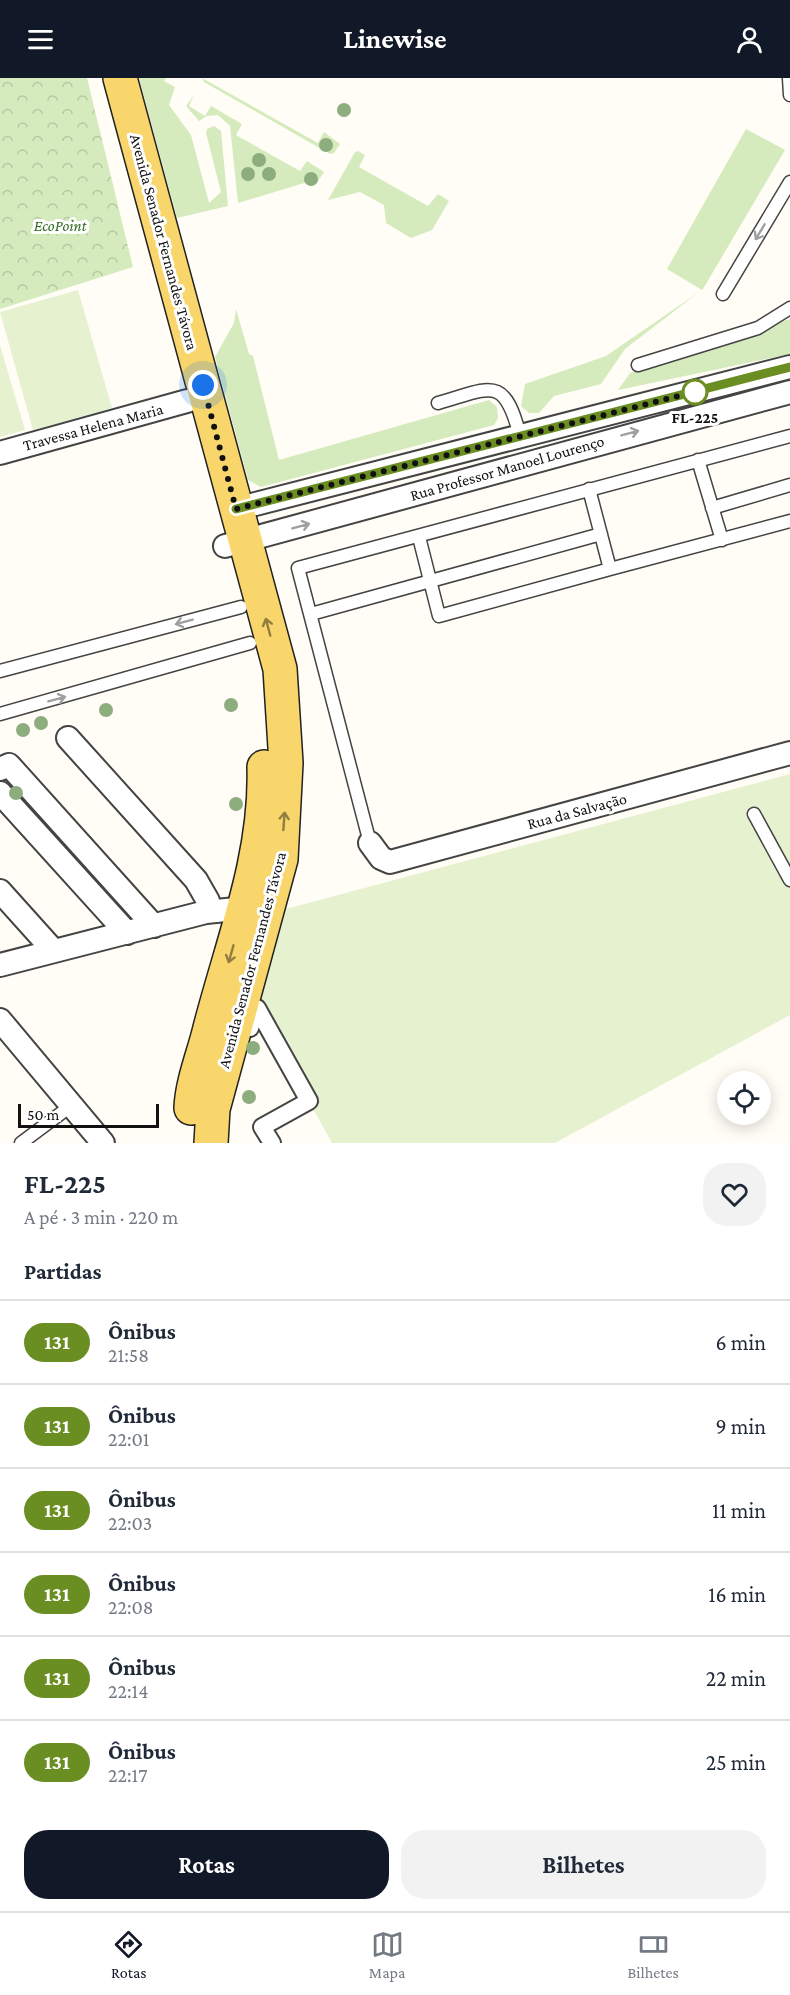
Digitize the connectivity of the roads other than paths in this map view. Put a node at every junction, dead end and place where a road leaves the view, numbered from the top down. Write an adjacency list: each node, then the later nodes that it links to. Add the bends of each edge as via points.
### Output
1 (99, 78): 11 (main road, Avenida Senador Fernandes Távora)
2 (120, 78): 21 (main road, Avenida Senador Fernandes Távora)
3 (789, 78): 4 (lane)
4 (790, 95)
5 (790, 182): 6 (lane, one-way to 6)
6 (723, 294)
7 (790, 308): 8 (lane, via 758,328)
8 (638, 364)
9 (790, 367): 13 (street, Rua Professor Manoel Lourenço)
10 (790, 392): 17 (street, Rua Professor Manoel Lourenço, one-way to 10)
11 (187, 401): 15 (street, Travessa Helena Maria); 26 (main road, Avenida Senador Fernandes Távora)
12 (438, 403): 13 (lane, via 486,389 502,393 510,403)
13 (519, 436): 17 (street); 21 (street, Rua Professor Manoel Lourenço)
14 (790, 436): 16 (lane)
15 (0, 453)
16 (698, 460): 19 (lane); 20 (lane)
17 (526, 462): 26 (street, Rua Professor Manoel Lourenço, one-way to 17)
18 (790, 485): 20 (lane)
19 (589, 489): 23 (lane); 24 (lane)
20 (712, 508): 25 (lane)
21 (236, 509): 26 (main road, Avenida Senador Fernandes Távora)
22 (790, 521): 25 (lane)
23 (601, 534): 27 (lane); 28 (lane)
24 (419, 537): 28 (lane); 30 (lane, via 298,568)
25 (722, 540): 27 (lane)
26 (235, 544): 29 (main road, Avenida Senador Fernandes Távora); 55 (main road, Avenida Senador Fernandes Távora, one-way to 26, via 213,1109 281,859 284,819 286,763 280,669)
27 (610, 568): 28 (lane, via 439,616)
28 (429, 580): 30 (lane)
29 (240, 607): 31 (main road, Avenida Senador Fernandes Távora); 32 (lane, one-way to 32)
30 (311, 614): 40 (lane)
31 (250, 643): 33 (lane, one-way to 31); 44 (main road, Avenida Senador Fernandes Távora, via 260,679 265,788)
32 (0, 671)
33 (0, 714)
34 (68, 738): 45 (street, via 203,889 208,901)
35 (790, 753): 40 (street, Rua da Salvação, via 390,862 381,858)
36 (0, 769): 39 (street, via 9,765)
37 (0, 793): 41 (street)
38 (754, 814): 42 (lane)
39 (74, 837): 41 (street); 46 (street)
40 (370, 843)
41 (50, 848): 47 (street)
42 (790, 880)
43 (0, 891): 48 (street)
44 (246, 908): 45 (street); 54 (main road, Avenida Senador Fernandes Távora, one-way to 54, via 191,1103)
45 (206, 912): 46 (street)
46 (154, 926): 47 (street)
47 (127, 933): 48 (street)
48 (53, 950): 49 (street)
49 (0, 965)
50 (0, 1020): 51 (street)
51 (72, 1105): 52 (lane); 53 (street)
52 (21, 1143)
53 (103, 1143)
54 (190, 1143)
55 (212, 1143)
56 (221, 1143): 57 (street, via 235,1066 257,1008 309,1101 262,1127)
57 (272, 1143)

